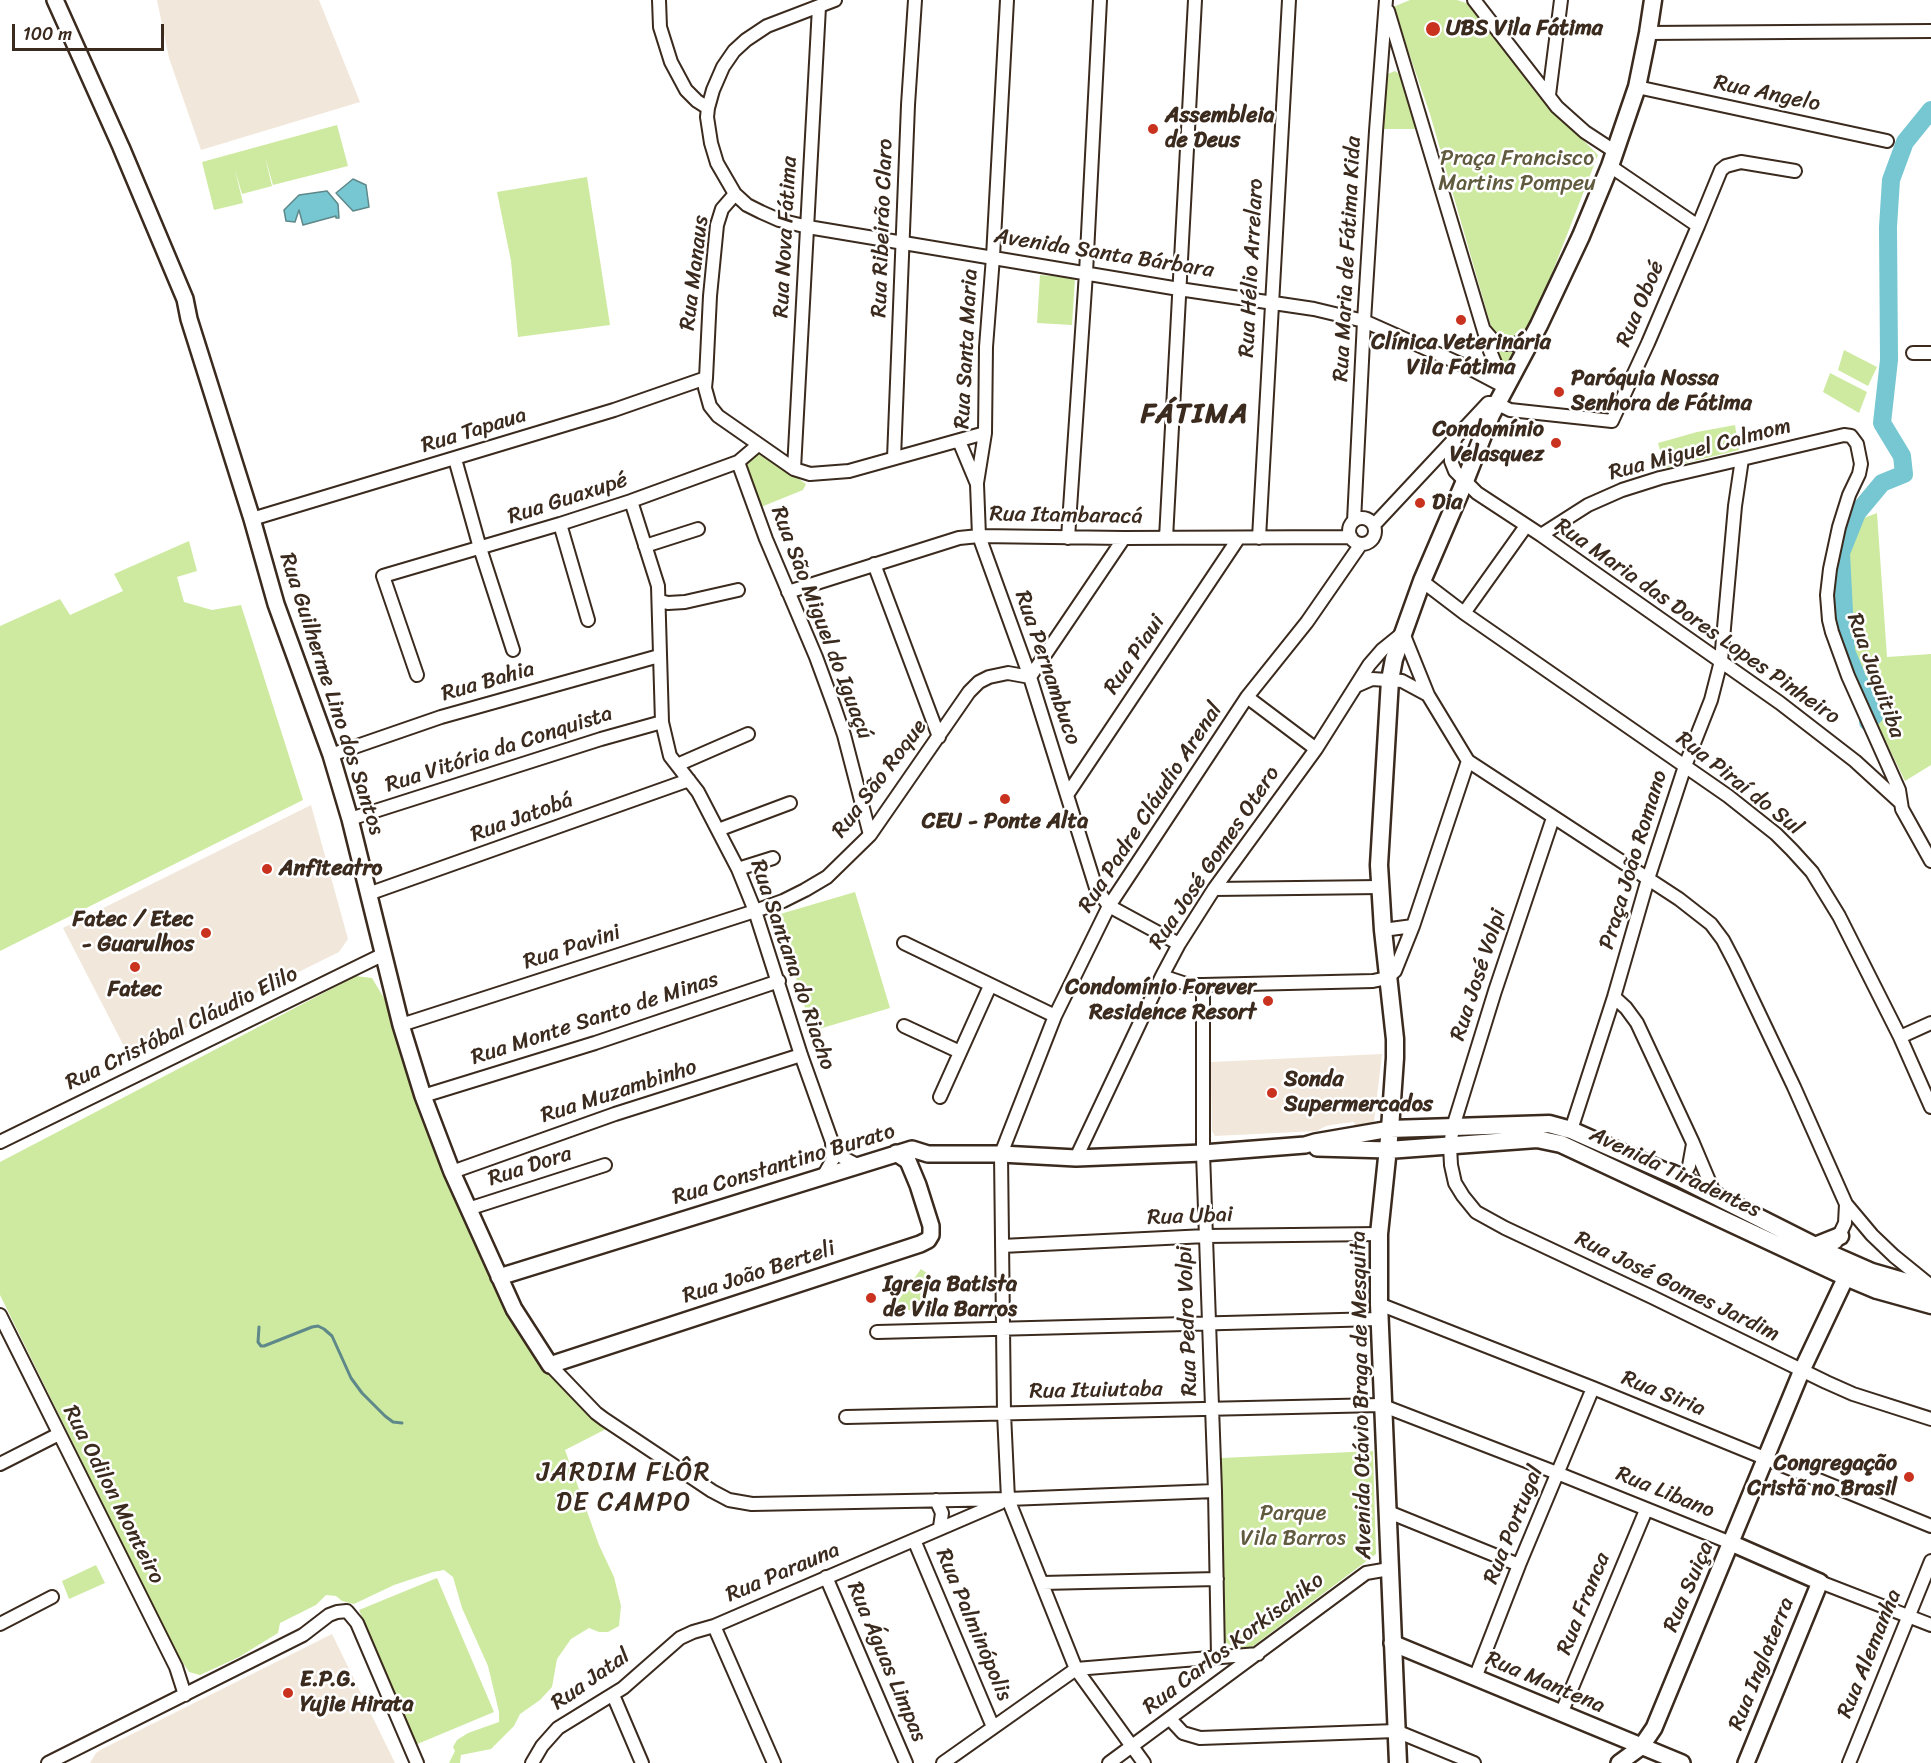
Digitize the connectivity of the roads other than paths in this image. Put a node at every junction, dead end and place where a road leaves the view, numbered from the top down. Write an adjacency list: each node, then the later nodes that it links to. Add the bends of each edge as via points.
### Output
1 (55, 0): 55 (street, Rua Guilherme Lino dos Santos, via 185,299)
2 (659, 0): 20 (street, via 660,27 670,62 686,90)
3 (835, 0): 13 (street)
4 (915, 0): 27 (street, Rua Ribeirão Claro)
5 (1007, 0): 28 (street, Rua Santa Maria)
6 (1100, 0): 29 (street)
7 (1195, 0): 30 (street)
8 (1288, 0): 31 (street, Rua Hélio Arrelaro)
9 (1561, 0): 19 (street)
10 (1653, 0): 15 (main road, Avenida Otávio Braga de Mesquita)
11 (1386, 2): 16 (street); 17 (street, Rua Maria de Fátima Kida)
12 (1478, 2): 19 (street)
13 (819, 7): 20 (street, via 767,26 746,40 723,67); 26 (street, Rua Nova Fátima)
14 (1931, 32): 15 (street)
15 (1648, 33): 18 (main road, Avenida Otávio Braga de Mesquita)
16 (1407, 76): 17 (street, via 1390,71); 33 (street)
17 (1380, 81): 32 (street, Rua Maria de Fátima Kida)
18 (1637, 87): 21 (street, Rua Angelo); 22 (main road, Avenida Otávio Braga de Mesquita)
19 (1549, 95): 22 (street)
20 (708, 108): 24 (street, Rua Manaus, via 717,163)
21 (1887, 141)
22 (1612, 158): 25 (street); 34 (main road, Avenida Otávio Braga de Mesquita)
23 (1795, 171): 25 (street, via 1741,162 1726,166)
24 (735, 194): 26 (street, Avenida Santa Bárbara, via 761,212); 39 (street, Rua Manaus, via 722,209 717,225)
25 (1698, 226): 41 (street, Rua Oboé, via 1612,421 1510,410)
26 (808, 227): 27 (street, Avenida Santa Bárbara); 51 (street, Rua Nova Fátima)
27 (903, 242): 28 (street, Avenida Santa Bárbara); 47 (street, Rua Ribeirão Claro)
28 (993, 257): 29 (street, Avenida Santa Bárbara); 42 (street, Rua Santa Maria)
29 (1086, 273): 30 (street, Avenida Santa Bárbara); 63 (street)
30 (1179, 289): 31 (street, Avenida Santa Bárbara); 65 (street)
31 (1271, 302): 32 (street, Avenida Santa Bárbara); 66 (street, Rua Hélio Arrelaro)
32 (1364, 321): 38 (street, Avenida Santa Bárbara); 56 (street, Rua Maria de Fátima Kida)
33 (1484, 329): 34 (street, via 1492,339 1505,344); 35 (street)
34 (1534, 336): 40 (main road, Avenida Otávio Braga de Mesquita)
35 (1490, 351): 38 (street, via 1482,367); 40 (street)
36 (1913, 353): 37 (street)
37 (1931, 353)
38 (1465, 366): 40 (street, Avenida Santa Bárbara)
39 (706, 378): 46 (street, Rua Manaus, via 710,406 718,417); 48 (street, Rua Tapaua)
40 (1506, 387): 41 (main road, Avenida Otávio Braga de Mesquita)
41 (1497, 403): 44 (street, via 1488,403); 52 (main road, Avenida Otávio Braga de Mesquita)
42 (985, 433): 45 (street); 53 (street, Rua Santa Maria)
43 (1844, 435): 49 (street, Rua Miguel Calmom); 99 (street, Rua Juquitiba, via 1851,436 1857,444 1861,464 1842,516 1830,569 1829,620 1848,676 1899,790)
44 (1456, 438): 52 (street, via 1451,461); 58 (street)
45 (958, 441): 47 (street); 53 (street, Rua Pernambuco)
46 (758, 445): 50 (street, Rua Guaxupé); 51 (street, Rua Manaus)
47 (894, 458): 51 (street, via 826,474)
48 (455, 459): 55 (street, Rua Tapaua); 70 (street)
49 (1742, 459): 61 (street, Rua Miguel Calmom, via 1622,490); 81 (street, Praça João Romano)
50 (738, 462): 54 (street, Rua Guaxupé); 74 (street, Rua São Miguel do Iguaçú)
51 (794, 470)
52 (1465, 481): 59 (street, Rua Maria das Dores Lopes Pinheiro); 72 (main road, Avenida Otávio Braga de Mesquita)
53 (977, 484): 62 (street, Rua Pernambuco)
54 (631, 501): 57 (street, Rua Guaxupé); 69 (street, Rua Santana do Riacho)
55 (252, 519): 92 (street, Rua Guilherme Lino dos Santos, via 276,604)
56 (1354, 521): 58 (street, via 1363,518); 68 (street, via 1350,528)
57 (560, 524): 70 (street, Rua Guaxupé); 77 (street)
58 (1374, 525): 68 (street, via 1372,540)
59 (1526, 526): 61 (street, Rua Maria das Dores Lopes Pinheiro); 76 (street)
60 (699, 529): 69 (street)
61 (1540, 535): 81 (street, Rua Maria das Dores Lopes Pinheiro)
62 (979, 536): 63 (street, Rua Itambaracá); 71 (street, Rua Itambaracá, via 959,538); 83 (street, Rua Pernambuco)
63 (1068, 538): 64 (street, Rua Itambaracá)
64 (1124, 538): 65 (street, Rua Itambaracá); 83 (street)
65 (1166, 538): 67 (street, Rua Itambaracá)
66 (1259, 538): 67 (street, Rua Itambaracá); 68 (street, Rua Itambaracá)
67 (1238, 539): 97 (street, Rua Piaui)
68 (1356, 541): 87 (street, Rua Padre Cláudio Arenal, via 1307,622)
69 (645, 546): 75 (street, Rua Santana do Riacho)
70 (480, 548): 79 (street); 82 (street, Rua Guaxupé, via 383,576)
71 (874, 564): 74 (street, Rua Itambaracá); 90 (street)
72 (1422, 581): 76 (street, Rua Piraí do Sul); 78 (main road, Avenida Otávio Braga de Mesquita)
73 (738, 590): 75 (street, via 685,603)
74 (788, 592): 103 (street, Rua São Miguel do Iguaçú, via 844,735)
75 (660, 601): 80 (street, Rua Santana do Riacho)
76 (1464, 613): 95 (street, Rua Piraí do Sul)
77 (588, 620)
78 (1403, 633): 84 (main road, Avenida Otávio Braga de Mesquita); 85 (street, Rua José Gomes Otero, via 1382,650); 86 (street)
79 (513, 650)
80 (659, 656): 88 (street, Rua Santana do Riacho); 92 (street, Rua Bahia, via 441,717)
81 (1721, 661): 95 (street, Praça João Romano, via 1711,700); 99 (street, Rua Maria das Dores Lopes Pinheiro, via 1855,761)
82 (417, 675)
83 (1030, 677): 90 (street, Rua São Roque, via 1008,673 979,682); 97 (street, Rua Pernambuco)
84 (1390, 680): 85 (street, via 1372,679); 86 (street, via 1402,681); 108 (main road, Avenida Otávio Braga de Mesquita)
85 (1355, 687): 91 (street, Rua José Gomes Otero)
86 (1428, 695): 93 (street)
87 (1247, 697): 91 (street); 111 (street, Rua Padre Cláudio Arenal)
88 (662, 722): 94 (street, Rua Santana do Riacho, via 668,749); 101 (street, Rua Vitória da Conquista)
89 (748, 734): 94 (street)
90 (939, 736): 103 (street, Rua São Roque)
91 (1316, 749): 109 (street, Rua José Gomes Otero)
92 (331, 755): 101 (street, Rua Guilherme Lino dos Santos)
93 (1468, 761): 100 (street); 113 (street)
94 (677, 765): 96 (street, Rua Santana do Riacho)
95 (1685, 766): 107 (street, Praça João Romano); 128 (street, Rua Piraí do Sul, via 1776,834 1812,872 1839,916)
96 (689, 780): 102 (street, Rua Santana do Riacho); 110 (street, Rua Jatobá)
97 (1067, 795): 111 (street, Rua Pernambuco, via 1096,888)
98 (790, 803): 102 (street)
99 (1901, 804): 105 (street, Rua Juquitiba)
100 (1553, 818): 107 (street); 134 (street, Rua José Volpi)
101 (350, 819): 110 (street, Rua Guilherme Lino dos Santos)
102 (718, 830): 106 (street, Rua Santana do Riacho)
103 (870, 835): 112 (street, Rua São Roque, via 826,877 783,901)
104 (773, 858): 106 (street)
105 (1931, 861)
106 (738, 869): 112 (street, Rua Santana do Riacho)
107 (1647, 879): 123 (street, Praça João Romano); 155 (street, via 1694,909 1723,940)
108 (1380, 887): 109 (street); 114 (main road, Avenida Otávio Braga de Mesquita)
109 (1214, 889): 116 (street, Rua José Gomes Otero)
110 (368, 894): 117 (street, Rua Guilherme Lino dos Santos)
111 (1109, 906): 116 (street); 124 (street, Rua Padre Cláudio Arenal)
112 (755, 911): 120 (street, Rua Santana do Riacho); 126 (street, Rua Pavini)
113 (1413, 926): 114 (street); 119 (street, via 1395,971)
114 (1383, 930): 119 (main road, Avenida Otávio Braga de Mesquita)
115 (904, 943): 122 (street)
116 (1179, 944): 118 (street, Rua José Gomes Otero)
117 (384, 954): 126 (street, Rua Guilherme Lino dos Santos); 137 (street, Rua Cristóbal Cláudio Elilo)
118 (1162, 976): 121 (street, via 1189,985); 147 (street, Rua José Gomes Otero)
119 (1387, 978): 121 (street); 135 (main road, Avenida Otávio Braga de Mesquita, via 1395,1039)
120 (779, 981): 130 (street, Rua Santana do Riacho); 131 (street, Rua Monte Santo de Minas)
121 (1203, 985): 144 (street, Rua Pedro Volpi)
122 (990, 986): 124 (street); 129 (street)
123 (1614, 997): 136 (street, Praça João Romano); 139 (street, via 1637,1023)
124 (1054, 1017): 146 (street, Rua Padre Cláudio Arenal)
125 (1931, 1023): 128 (street)
126 (401, 1025): 131 (street, Rua Guilherme Lino dos Santos)
127 (904, 1026): 129 (street)
128 (1900, 1037): 133 (street, Rua Piraí do Sul)
129 (960, 1052): 132 (street)
130 (801, 1055): 138 (street, Rua Santana do Riacho); 150 (street, Rua Muzambinho, via 615,1114)
131 (423, 1096): 150 (street, Rua Guilherme Lino dos Santos)
132 (940, 1097)
133 (1931, 1107)
134 (1453, 1127): 135 (main road, Avenida Tiradentes); 136 (main road, Avenida Tiradentes, via 1550,1124); 141 (street, Rua José Volpi)
135 (1390, 1129): 140 (street, Rua Constantino Burato); 142 (main road, Avenida Otávio Braga de Mesquita)
136 (1571, 1130): 152 (main road, Avenida Tiradentes)
137 (0, 1142)
138 (832, 1142): 149 (street, Rua Santana do Riacho, via 842,1156); 151 (street, via 833,1159)
139 (1694, 1143): 152 (street); 154 (street)
140 (1305, 1145): 142 (street, Rua Constantino Burato); 144 (street, Rua Constantino Burato)
141 (1450, 1146): 142 (main road, Avenida Tiradentes); 162 (main road, Avenida Tiradentes, via 1537,1139 1561,1144); 173 (street, Rua José Gomes Jardim, via 1455,1183 1476,1212)
142 (1388, 1150): 157 (main road, Avenida Otávio Braga de Mesquita)
143 (896, 1153): 145 (street, Rua Constantino Burato, via 912,1149); 149 (street, Rua Constantino Burato); 153 (street, Rua João Berteli, via 908,1161)
144 (1203, 1153): 147 (street, Rua Constantino Burato); 158 (street, Rua Pedro Volpi)
145 (928, 1154): 146 (street, Rua Constantino Burato); 153 (street, Rua João Berteli, via 919,1161)
146 (1001, 1154): 147 (street, Rua Constantino Burato); 160 (street, Rua Padre Cláudio Arenal)
147 (1076, 1158)
148 (605, 1165): 156 (street, Rua Dora)
149 (857, 1166): 151 (street, Rua Constantino Burato)
150 (452, 1172): 156 (street, Rua Guilherme Lino dos Santos)
151 (824, 1175): 163 (street, Rua Constantino Burato)
152 (1682, 1179): 154 (main road, Avenida Tiradentes)
153 (918, 1185): 172 (street, Rua João Berteli, via 931,1226 929,1238 920,1244)
154 (1715, 1195): 161 (main road, Avenida Tiradentes)
155 (1846, 1204): 159 (street); 165 (street, via 1894,1256)
156 (468, 1209): 163 (street, Rua Guilherme Lino dos Santos)
157 (1379, 1234): 158 (street, Rua Ubai); 167 (main road, Avenida Otávio Braga de Mesquita)
158 (1206, 1236): 160 (street, Rua Ubai); 169 (street, Rua Pedro Volpi)
159 (1840, 1236): 161 (main road); 162 (street)
160 (1002, 1246): 170 (street, Rua Padre Cláudio Arenal)
161 (1815, 1246): 162 (main road, Avenida Tiradentes)
162 (1828, 1261): 164 (main road, Avenida Tiradentes); 165 (main road, Avenida Tiradentes)
163 (499, 1277): 172 (street, Rua Guilherme Lino dos Santos, via 514,1309)
164 (1846, 1277): 166 (main road, Avenida Tiradentes); 173 (street, Rua Suiça)
165 (1931, 1287)
166 (1931, 1305)
167 (1379, 1311): 169 (street); 174 (street, Rua Siria); 175 (main road, Avenida Otávio Braga de Mesquita)
168 (0, 1315): 180 (street, Rua Odilon Monteiro)
169 (1209, 1322): 170 (street); 176 (street, Rua Pedro Volpi)
170 (1003, 1328): 171 (street); 177 (street, Rua Padre Cláudio Arenal)
171 (877, 1332)
172 (550, 1365): 186 (street, Rua Guilherme Lino dos Santos, via 596,1413 729,1500 752,1504)
173 (1802, 1370): 179 (street, Rua José Gomes Jardim, via 1853,1394); 181 (street, Rua Suiça)
174 (1593, 1388): 181 (street, Rua Siria); 183 (street, Rua Portugal)
175 (1382, 1405): 176 (street, Rua Ituiutaba); 183 (street, Rua Libano); 188 (main road, Avenida Otávio Braga de Mesquita)
176 (1212, 1409): 177 (street, Rua Ituiutaba); 184 (street, Rua Pedro Volpi)
177 (1004, 1413): 178 (street, Rua Ituiutaba); 185 (street, Rua Padre Cláudio Arenal)
178 (846, 1417)
179 (1931, 1419)
180 (59, 1434): 182 (street); 210 (street, Rua Odilon Monteiro, via 176,1667)
181 (1765, 1459): 189 (street, Rua Siria); 192 (street, Rua Suiça)
182 (0, 1464)
183 (1557, 1473): 187 (street, Rua Libano); 194 (street, Rua Portugal)
184 (1215, 1491): 185 (street, Rua Guilherme Lino dos Santos); 197 (street, Rua Pedro Volpi)
185 (1008, 1499): 186 (street, Rua Guilherme Lino dos Santos); 190 (street, Rua Parauna); 199 (street, Rua Padre Cláudio Arenal)
186 (936, 1500): 190 (street, via 942,1513)
187 (1646, 1510): 192 (street, Rua Libano); 212 (street, Rua Franca)
188 (1386, 1511): 194 (street); 195 (main road, Avenida Otávio Braga de Mesquita)
189 (1931, 1526)
190 (940, 1527): 191 (street, Rua Parauna)
191 (914, 1540): 196 (street, Rua Parauna); 214 (street, Rua Palminópolis)
192 (1731, 1543): 198 (street, Rua Libano); 217 (street, Rua Suiça, via 1654,1728)
193 (1931, 1561): 201 (street, Rua Alemanha)
194 (1519, 1565): 209 (street, Rua Portugal)
195 (1389, 1569): 205 (main road, Avenida Otávio Braga de Mesquita); 206 (street, Rua Carlos Korkischiko, via 1366,1573)
196 (826, 1577): 204 (street, Rua Parauna); 223 (street, Rua Águas Limpas)
197 (1217, 1579): 199 (street); 207 (street, Rua Pedro Volpi)
198 (1820, 1582): 201 (street, Rua Libano); 231 (street, Rua Inglaterra)
199 (1042, 1583): 208 (street, Rua Padre Cláudio Arenal)
200 (52, 1597): 202 (street)
201 (1908, 1616): 203 (street, Rua Libano); 232 (street, Rua Alemanha)
202 (0, 1624)
203 (1931, 1625)
204 (714, 1626): 211 (street, Rua Jatal, via 680,1638); 222 (street, Rua Parauna)
205 (1392, 1643): 209 (street, Rua Mantena); 215 (main road, Avenida Otávio Braga de Mesquita)
206 (1258, 1654): 207 (street); 213 (street, Rua Carlos Korkischiko)
207 (1218, 1656): 208 (street)
208 (1076, 1669): 214 (street); 216 (street, Rua Padre Cláudio Arenal)
209 (1475, 1678): 212 (street, Rua Mantena)
210 (185, 1695): 219 (street); 220 (street, via 303,1635 328,1615 347,1611 357,1623)
211 (613, 1695): 218 (street, Rua Jatal, via 558,1728); 221 (street)
212 (1561, 1714): 217 (street, Rua Mantena)
213 (1170, 1719): 215 (street, via 1184,1733 1200,1738); 216 (street, Rua Carlos Korkischiko)
214 (993, 1727): 224 (street)
215 (1396, 1731): 227 (main road, Avenida Otávio Braga de Mesquita); 228 (street)
216 (1131, 1747): 225 (street, Rua Carlos Korkischiko); 226 (street, Rua Padre Cláudio Arenal)
217 (1641, 1747): 229 (street); 230 (street, Rua Mantena)
218 (535, 1761)
219 (48, 1763)
220 (417, 1763)
221 (642, 1763)
222 (774, 1763)
223 (906, 1763)
224 (943, 1763)
225 (1109, 1763)
226 (1144, 1763)
227 (1398, 1763)
228 (1474, 1763)
229 (1619, 1763)
230 (1682, 1763)
231 (1746, 1763)
232 (1849, 1763)

